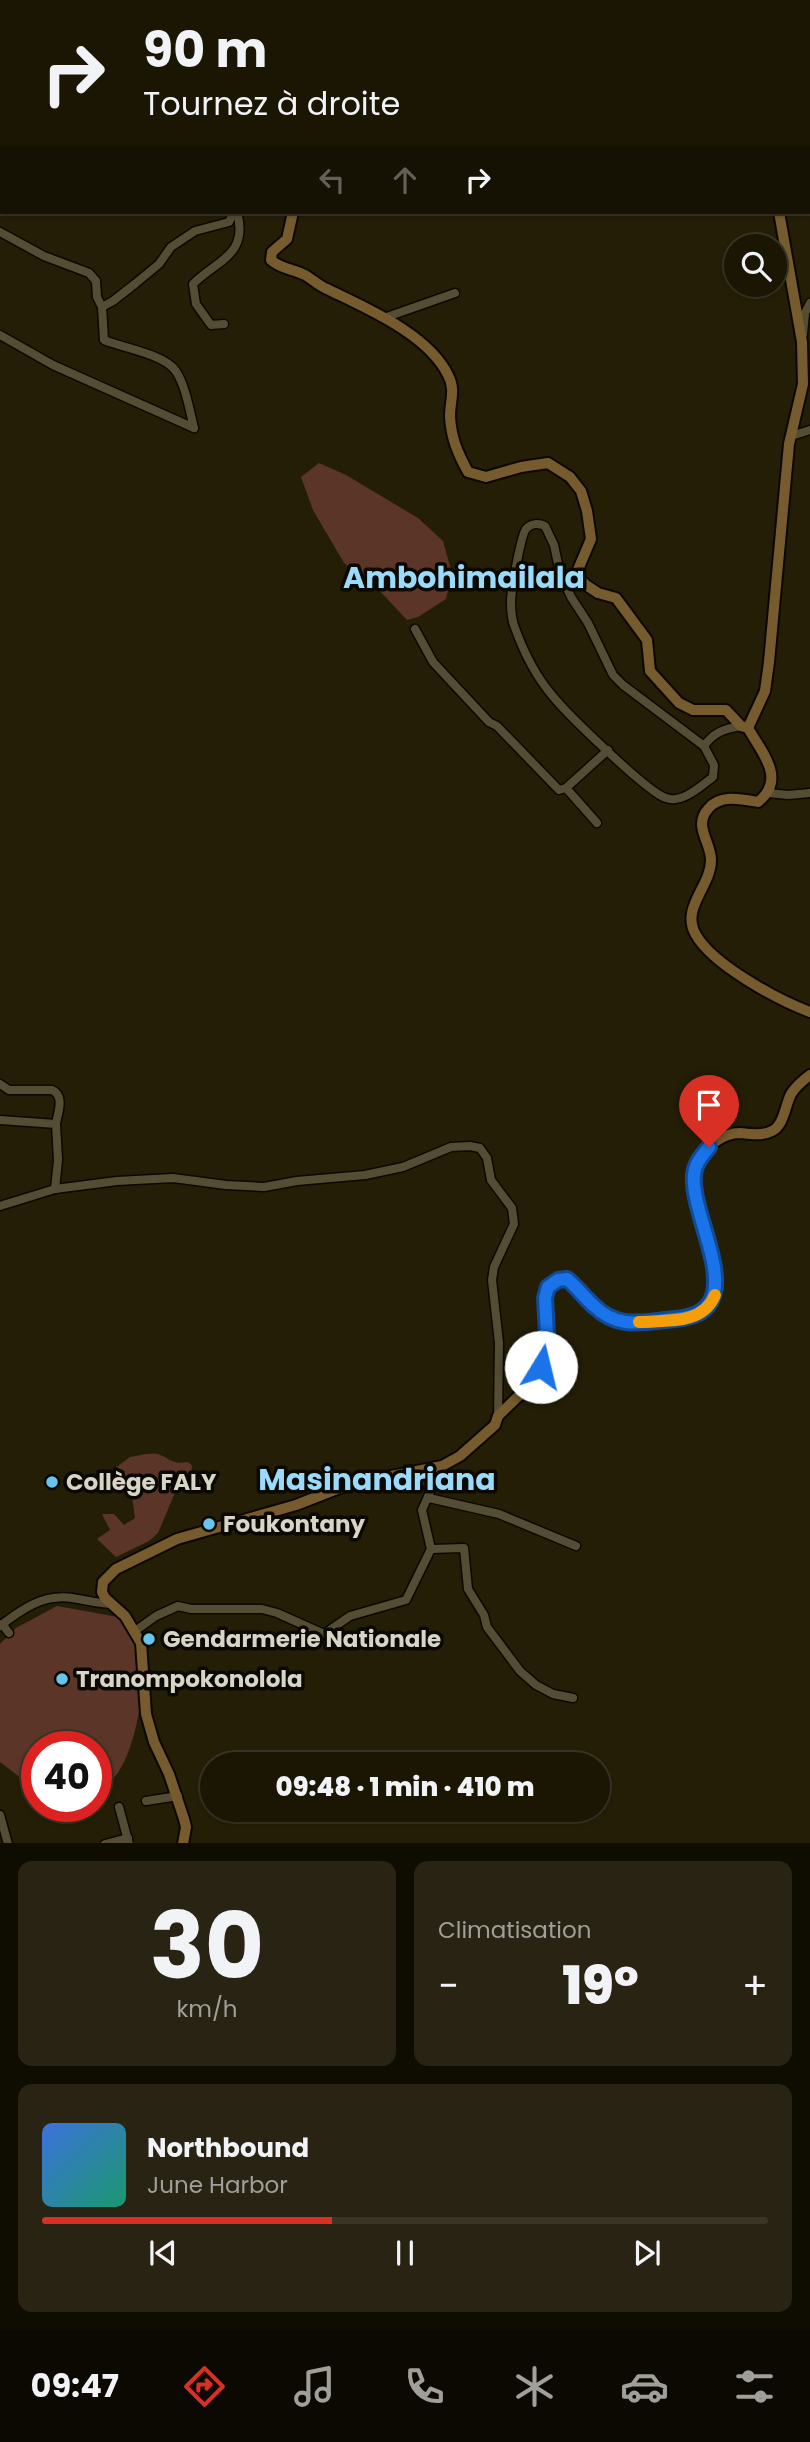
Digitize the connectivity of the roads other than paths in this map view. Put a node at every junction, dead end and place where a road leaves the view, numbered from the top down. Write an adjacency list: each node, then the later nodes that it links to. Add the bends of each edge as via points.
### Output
1 (235, 214): 8 (street, via 229,222 195,231 171,247 159,264)
2 (237, 214): 10 (street, via 238,243 232,254 193,284 196,303 211,326)
3 (293, 214): 9 (street, via 287,239 272,252 271,260)
4 (779, 214): 12 (street)
5 (0, 232): 8 (street, via 89,273 96,281)
6 (455, 293): 9 (street)
7 (810, 303): 12 (street)
8 (102, 307): 11 (street, via 104,340 174,367 194,428 53,365)
9 (384, 318): 16 (street, via 436,356 449,375 454,392 450,414 455,447 468,472 486,477 548,463 570,477 581,491 591,539 578,572 580,579 598,593 616,598 647,640 650,671 679,703 693,710 726,710)
10 (224, 324)
11 (0, 335)
12 (802, 341): 14 (street, via 803,384)
13 (810, 430): 14 (street)
14 (791, 436): 16 (street, via 765,691)
15 (415, 629): 19 (street, via 433,662 489,722 546,779 559,789)
16 (745, 727): 17 (street, via 718,732); 20 (street, via 772,770)
17 (704, 747): 18 (street, via 714,765 713,777 682,798 667,799); 18 (street, via 613,675 560,573 545,526 531,525 524,530 519,550 511,600 514,625 550,693)
18 (608, 750): 19 (street)
19 (566, 788): 22 (street)
20 (769, 793): 21 (street); 23 (street, via 758,802 723,799 705,812 702,832 711,859 691,912 691,926 707,952 722,964)
21 (810, 793)
22 (597, 823)
23 (810, 1012)
24 (810, 1075): 30 (street, via 792,1093 777,1128 726,1135 709,1147 697,1164 694,1186 716,1276 715,1294 708,1307 690,1318 625,1323 605,1315 567,1279 553,1282 545,1298 547,1334 541,1367)
25 (0, 1084): 27 (street, via 9,1090 57,1092)
26 (0, 1120): 27 (street)
27 (57, 1124): 28 (street)
28 (55, 1189): 29 (street); 30 (street, via 173,1178 264,1187 365,1175 402,1167 451,1147 480,1148 495,1188 512,1208 514,1224 492,1280 499,1343)
29 (0, 1206)
30 (498, 1416): 31 (street, via 495,1425 460,1456)
31 (423, 1471): 32 (street); 35 (street, via 350,1484 296,1506 160,1545 107,1576 102,1592)
32 (429, 1499): 33 (street, via 499,1514); 34 (street, via 422,1510)
33 (576, 1546)
34 (431, 1549): 37 (street, via 406,1600 350,1616 324,1634 262,1609 178,1606); 39 (street, via 464,1548 468,1589 487,1628 536,1685)
35 (112, 1604): 36 (street, via 48,1598); 37 (street)
36 (1, 1625): 38 (street)
37 (135, 1631): 40 (street, via 142,1651 149,1727)
38 (9, 1633)
39 (573, 1698)
40 (178, 1796): 41 (street); 47 (street, via 186,1827)
41 (146, 1801)
42 (119, 1807): 44 (street)
43 (0, 1815): 45 (street)
44 (128, 1841): 46 (street)
45 (8, 1843)
46 (105, 1843)
47 (183, 1843)

